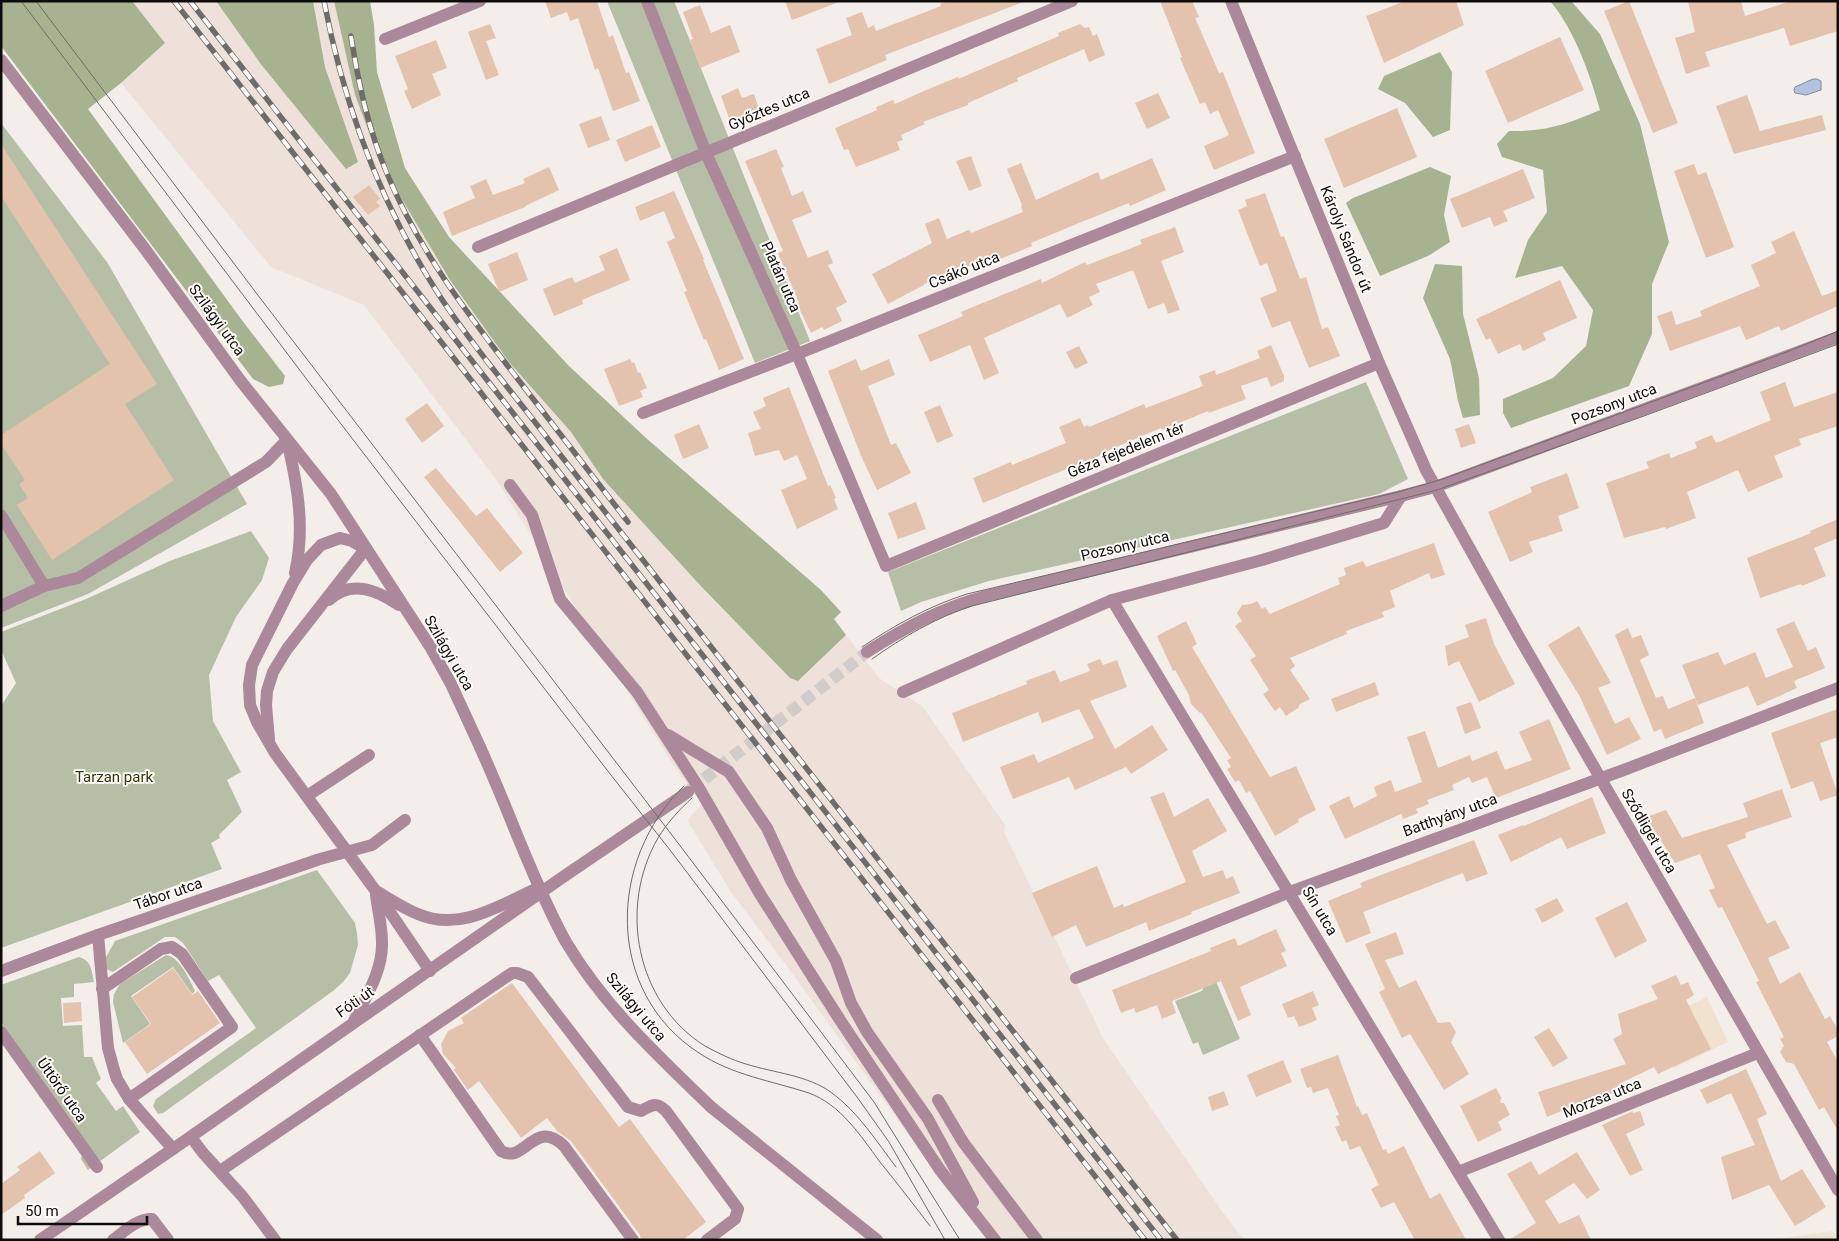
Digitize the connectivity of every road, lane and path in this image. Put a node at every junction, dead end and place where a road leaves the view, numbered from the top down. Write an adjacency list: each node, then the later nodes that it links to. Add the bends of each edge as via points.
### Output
1 (480, 1): 5 (street)
2 (647, 1): 7 (street, Platán utca)
3 (1072, 1): 7 (street, Győztes utca)
4 (1231, 1): 8 (street, Károlyi Sándor út)
5 (385, 39)
6 (1, 60): 14 (street, Szilágyi utca)
7 (706, 153): 9 (street, Győztes utca); 11 (street, Platán utca)
8 (1295, 156): 11 (street, Csákó utca); 12 (street, Károlyi Sándor út)
9 (478, 247)
10 (1838, 337): 16 (street, Pozsony utca)
11 (797, 354): 13 (street, Csákó utca); 20 (street, Platán utca)
12 (1379, 363): 16 (street, Károlyi Sándor út); 20 (street, Géza fejedelem tér)
13 (643, 413)
14 (287, 440): 19 (street, Szilágyi utca, via 330,494); 21 (street, via 301,517 301,538); 22 (street, via 266,462 78,578)
15 (510, 486): 30 (street, via 532,515 560,599 637,692)
16 (1435, 486): 17 (street, Pozsony utca); 33 (street, Sződliget utca)
17 (1401, 496): 23 (street, via 1384,523); 27 (street, Pozsony utca, via 961,603 922,619)
18 (1, 515): 22 (street)
19 (366, 548): 21 (street, via 340,538 321,546 307,560); 25 (street, Szilágyi utca); 26 (street)
20 (886, 566)
21 (293, 583): 31 (street, via 258,652 248,685 250,705)
22 (44, 586): 24 (street)
23 (1112, 600): 29 (street); 40 (street, Sín utca)
24 (1, 606)
25 (403, 608): 26 (street, via 372,590 352,588 333,597); 65 (street, Szilágyi utca, bridge, via 431,648 450,684 536,880 566,942 584,970 648,1048 711,1107)
26 (311, 618): 31 (street, via 273,672 266,705)
27 (866, 652)
28 (1838, 688): 33 (street, Batthyány utca)
29 (903, 692)
30 (664, 733): 58 (street, via 840,1020 940,1170); 58 (street, via 729,772 767,828 791,880 836,961 851,1003 867,1032 928,1119)
31 (269, 742): 35 (street)
32 (369, 755): 35 (street)
33 (1600, 777): 40 (street, Batthyány utca); 49 (street, Sződliget utca)
34 (688, 792): 38 (street, Fóti út)
35 (307, 796): 37 (street)
36 (405, 820): 37 (street, Tábor utca, via 372,845)
37 (347, 851): 39 (street); 41 (street, Tábor utca)
38 (563, 877): 39 (street, via 474,917 451,921 418,914); 43 (street, Fóti út)
39 (375, 890): 43 (street); 46 (street, via 382,943 380,962)
40 (1290, 892): 44 (street, Batthyány utca); 56 (street, Sín utca)
41 (98, 935): 42 (street, Tábor utca); 45 (street)
42 (1, 971)
43 (430, 971): 46 (street, Fóti út)
44 (1076, 978)
45 (102, 989): 50 (street, via 108,1048 114,1070); 50 (street, via 161,949 172,947 182,954 232,1027)
46 (353, 1023): 52 (street, Fóti út)
47 (1, 1032): 54 (street, Úttörő utca)
48 (420, 1036): 55 (street); 63 (street, via 500,1151 512,1154 541,1136 557,1139); 64 (street, via 512,973 528,977 628,1107 641,1111 654,1104 660,1105 738,1209 735,1219)
49 (1758, 1053): 56 (street, Morzsa utca); 57 (street, Sződliget utca)
50 (129, 1099): 53 (street)
51 (938, 1100): 66 (street, via 963,1142)
52 (191, 1137): 53 (street, Fóti út); 55 (street)
53 (173, 1150): 59 (street, Fóti út)
54 (97, 1167)
55 (220, 1171): 62 (street)
56 (1458, 1172): 67 (street, Sín utca)
57 (1838, 1190)
58 (993, 1237)
59 (40, 1240)
60 (114, 1240): 61 (street, via 137,1222 152,1219)
61 (168, 1240)
62 (275, 1240)
63 (633, 1240)
64 (707, 1240)
65 (877, 1240)
66 (1037, 1240)
67 (1499, 1240)

